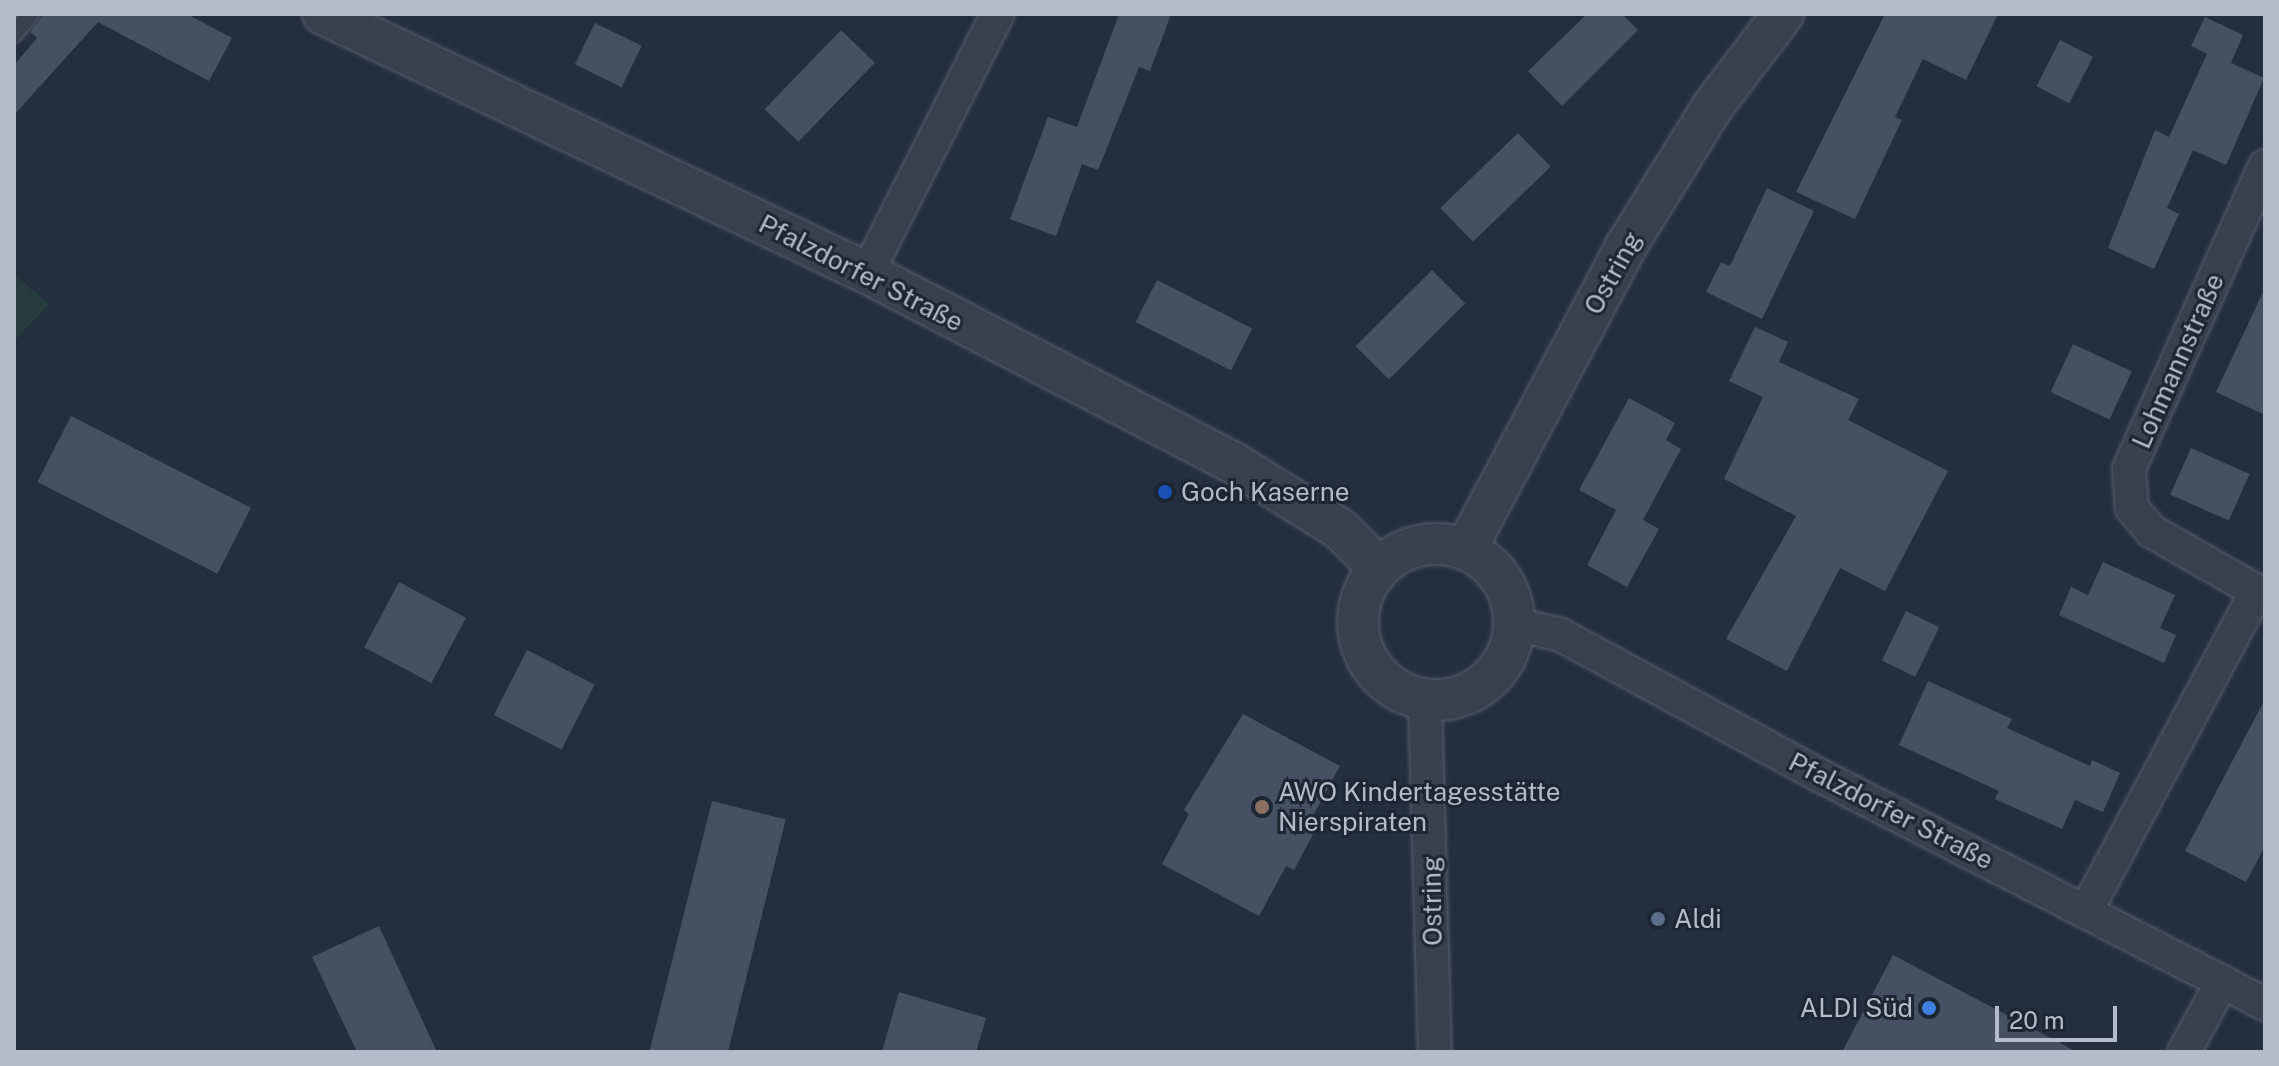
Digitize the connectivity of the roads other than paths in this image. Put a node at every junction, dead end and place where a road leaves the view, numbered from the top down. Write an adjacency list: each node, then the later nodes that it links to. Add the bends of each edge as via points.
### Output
1 (31, 14): 5 (lane)
2 (323, 14): 7 (street, Pfalzdorfer Straße)
3 (998, 14): 7 (street)
4 (1783, 14): 8 (street, Ostring, via 1713,106 1625,248)
5 (14, 34)
6 (2265, 166): 10 (street, Lohmannstraße, via 2129,469 2132,508 2151,531)
7 (867, 273): 9 (street, Pfalzdorfer Straße, via 1232,462 1340,529)
8 (1467, 547): 9 (street, via 1429,542 1402,550); 11 (street, via 1492,566 1510,592)
9 (1378, 567): 12 (street, via 1359,602 1357,635 1369,666 1395,689)
10 (2261, 594): 13 (street, Lohmannstraße)
11 (1515, 624): 12 (street, via 1502,666 1469,695); 13 (street, Pfalzdorfer Straße, via 1561,635 1817,774)
12 (1425, 701): 16 (street, Ostring)
13 (2087, 909): 14 (street, Pfalzdorfer Straße)
14 (2222, 982): 15 (street, Pfalzdorfer Straße); 17 (street)
15 (2265, 1004)
16 (1435, 1052)
17 (2184, 1052)

